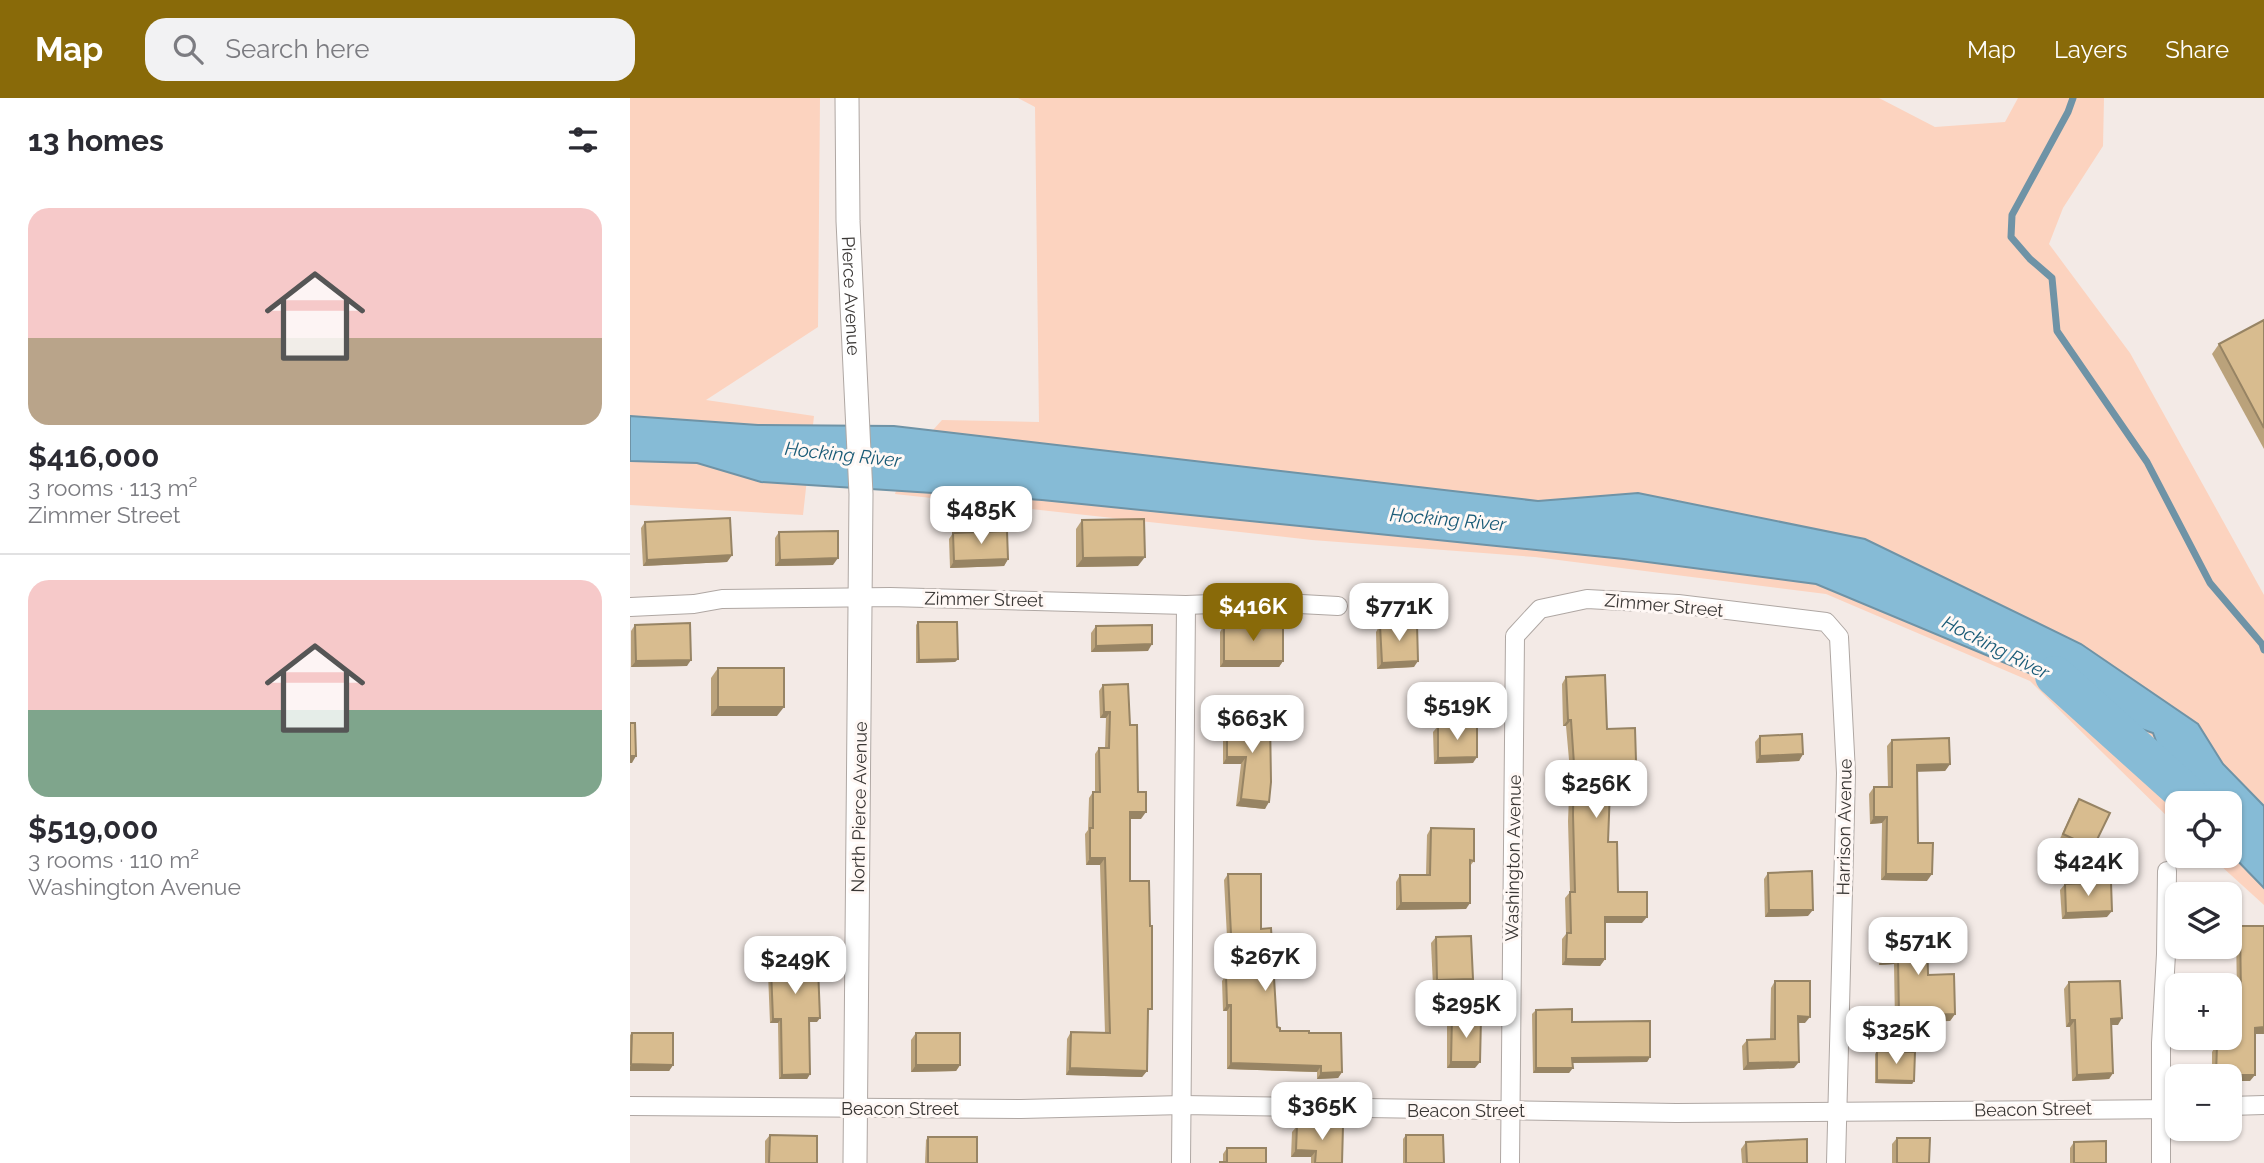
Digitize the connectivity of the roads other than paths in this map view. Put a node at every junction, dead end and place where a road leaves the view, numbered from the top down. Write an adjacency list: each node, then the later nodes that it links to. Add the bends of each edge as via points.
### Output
1 (847, 98): 2 (street, Pierce Avenue)
2 (861, 494): 3 (street, North Pierce Avenue)
3 (860, 598): 4 (street, Zimmer Street); 6 (street, Zimmer Street, via 722,599); 15 (street, North Pierce Avenue)
4 (1186, 605): 5 (street, Zimmer Street, via 1263,602); 11 (street)
5 (1338, 606)
6 (630, 607)
7 (1826, 622): 8 (street, Zimmer Street, via 1678,604 1587,599 1541,609); 18 (street, Harrison Avenue, via 1839,636 1846,773)
8 (1515, 636): 17 (street, Washington Avenue)
9 (2167, 870): 10 (street, via 2161,1042)
10 (2165, 1076)
11 (1183, 1105): 15 (street, Beacon Street); 17 (street, Beacon Street); 21 (street)
12 (2264, 1105): 14 (street)
13 (630, 1106): 15 (street, Beacon Street)
14 (2242, 1106)
15 (856, 1108): 20 (street, North Pierce Avenue)
16 (2165, 1109): 18 (street, Beacon Street)
17 (1510, 1110): 18 (street, Beacon Street); 22 (street, Washington Avenue)
18 (1836, 1112): 23 (street, Harrison Avenue)
19 (2165, 1136): 24 (street)
20 (855, 1163)
21 (1181, 1163)
22 (1510, 1163)
23 (1836, 1163)
24 (2161, 1163)

